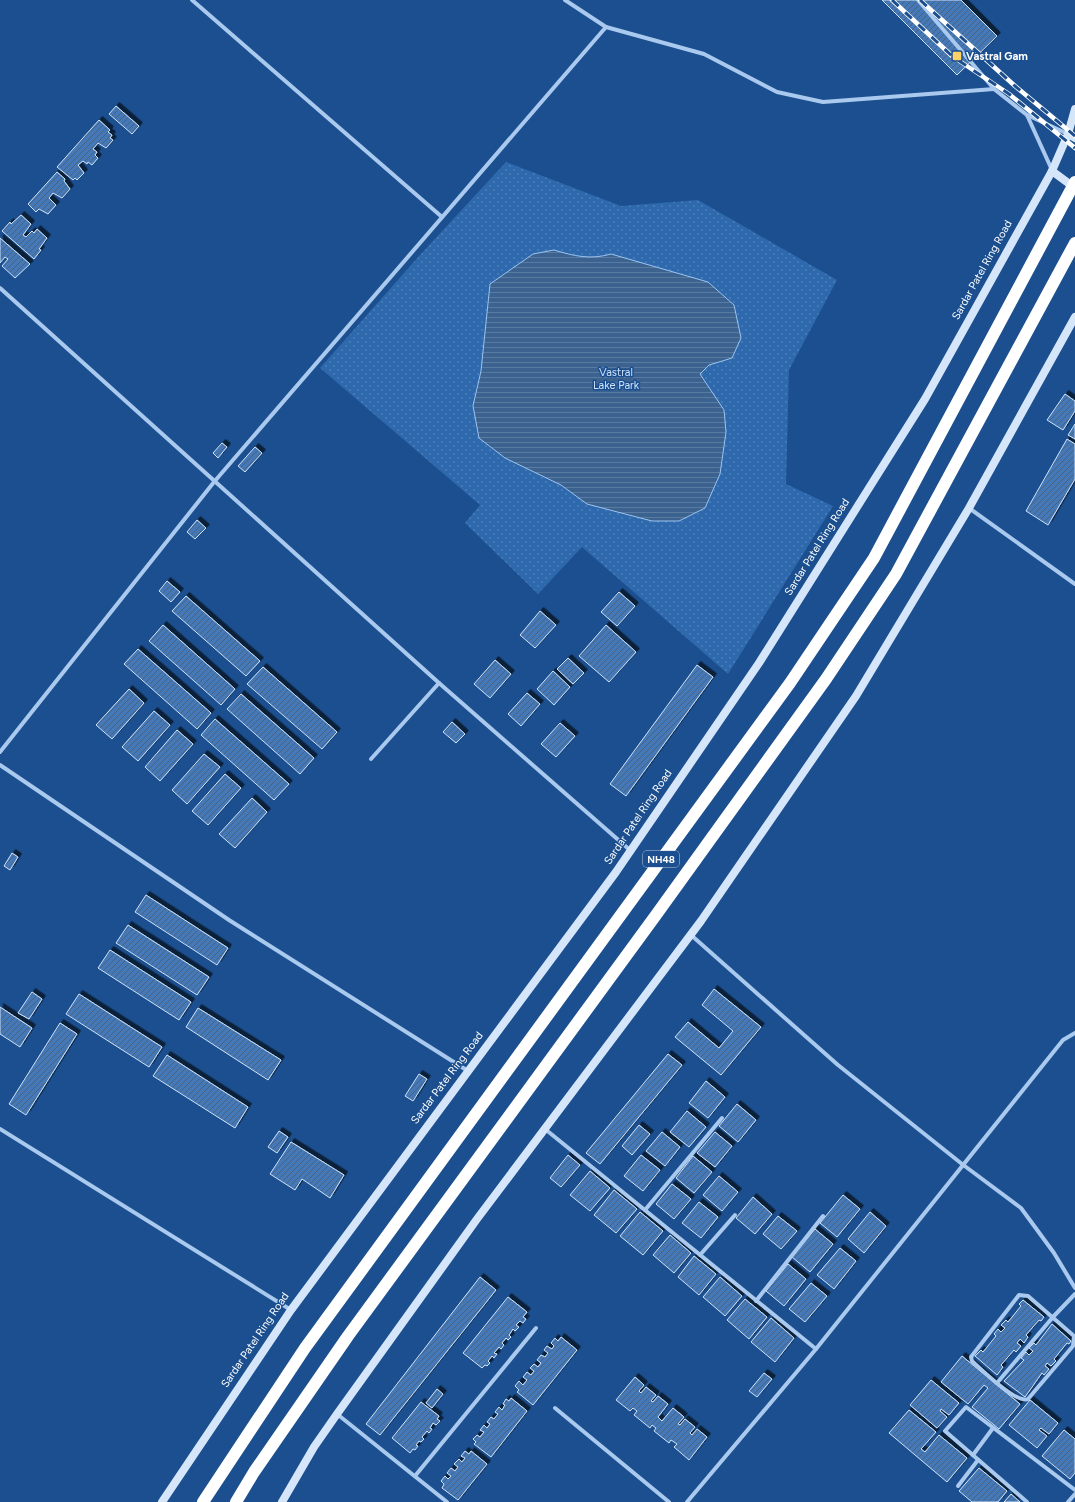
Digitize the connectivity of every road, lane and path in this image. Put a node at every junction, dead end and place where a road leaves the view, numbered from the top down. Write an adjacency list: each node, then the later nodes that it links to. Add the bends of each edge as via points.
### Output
1 (192, 0): 11 (street)
2 (565, 0): 4 (street)
3 (918, 0): 5 (street)
4 (606, 27): 5 (street, via 704,54 777,92 823,102); 11 (street)
5 (994, 90): 7 (street)
6 (1075, 109): 8 (street, Sardar Patel Ring Road)
7 (1027, 115): 8 (street); 9 (street)
8 (1072, 136): 9 (street, Sardar Patel Ring Road)
9 (1052, 171): 10 (street); 22 (street, Sardar Patel Ring Road, via 925,399 759,663)
10 (1074, 186): 52 (highway, NH48, via 874,558 790,683 305,1348)
11 (442, 217): 15 (street)
12 (1075, 243): 53 (highway, NH48, via 896,574 848,647 661,909 348,1336)
13 (0, 288): 15 (street)
14 (1075, 317): 16 (street)
15 (214, 482): 18 (street); 19 (street)
16 (969, 508): 17 (street); 23 (street, via 856,696)
17 (1075, 584)
18 (439, 683): 20 (street); 22 (street)
19 (0, 752)
20 (371, 759)
21 (0, 765): 25 (street, via 230,920)
22 (631, 851): 25 (street, Sardar Patel Ring Road)
23 (690, 936): 27 (street); 29 (street, via 838,1065)
24 (1075, 1033): 29 (street, via 1062,1040)
25 (468, 1071): 37 (street, Sardar Patel Ring Road)
26 (722, 1118): 30 (street)
27 (545, 1128): 30 (street); 43 (street)
28 (0, 1129): 37 (street)
29 (962, 1164): 34 (street, via 1021,1208 1054,1253); 40 (street)
30 (645, 1210): 33 (street)
31 (735, 1215): 33 (street)
32 (823, 1216): 36 (street)
33 (700, 1255): 36 (street)
34 (1075, 1288)
35 (1075, 1294): 38 (street)
36 (756, 1300): 40 (street)
37 (291, 1310): 51 (street, Sardar Patel Ring Road)
38 (1053, 1317): 41 (street); 41 (street, via 1074,1336 1074,1341 1048,1376 1024,1401 1019,1400); 41 (street, via 1028,1296 1019,1295 1016,1298 971,1357 972,1361)
39 (536, 1328): 47 (street)
40 (816, 1349): 57 (street)
41 (998, 1383)
42 (555, 1408): 56 (street)
43 (337, 1414): 47 (street); 54 (street, via 314,1447)
44 (993, 1428): 45 (street); 45 (street, via 966,1407 945,1431); 49 (street)
45 (973, 1455): 46 (street)
46 (978, 1460): 48 (street); 58 (street)
47 (415, 1476): 55 (street)
48 (958, 1486)
49 (1075, 1490)
50 (1075, 1494): 59 (street)
51 (162, 1502)
52 (203, 1502)
53 (236, 1502)
54 (282, 1502)
55 (448, 1502)
56 (668, 1502)
57 (687, 1502)
58 (1027, 1502)
59 (1068, 1502)

